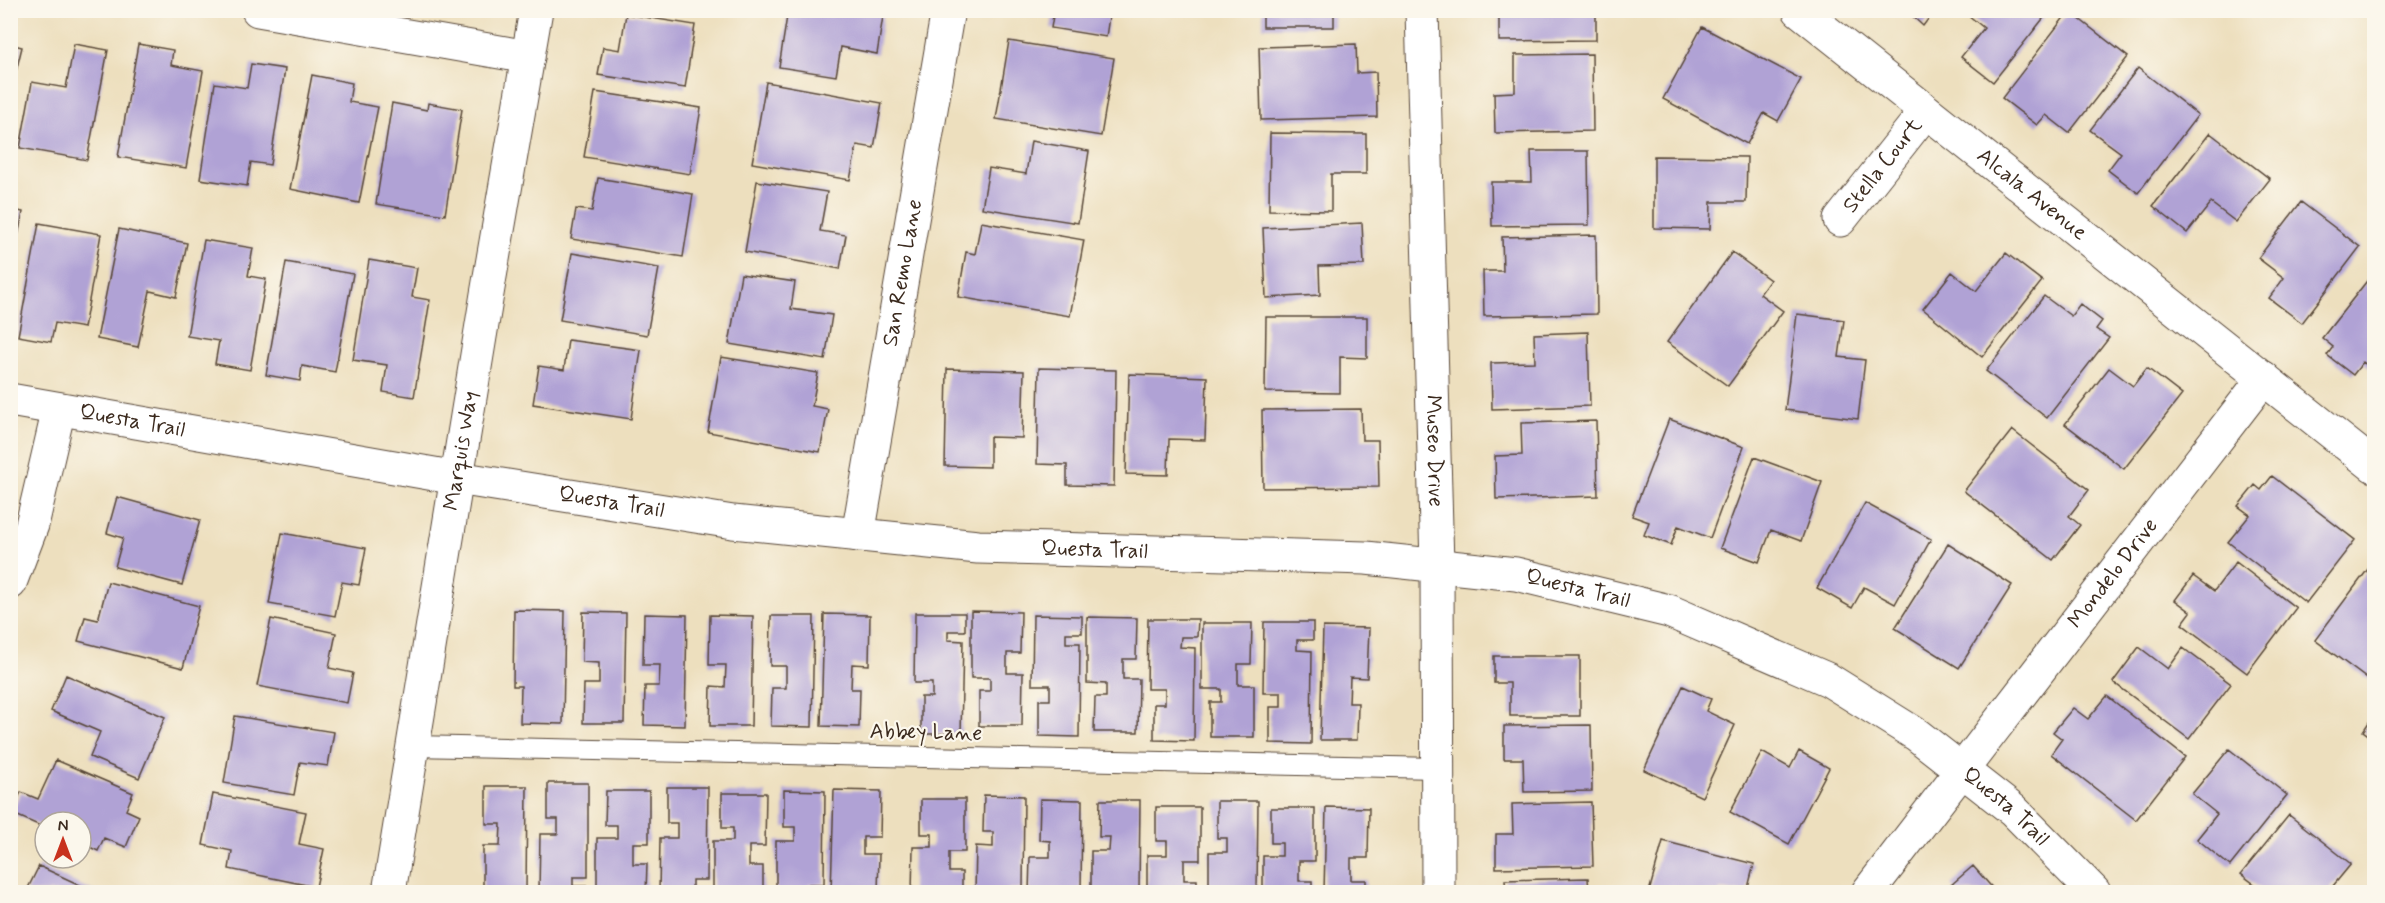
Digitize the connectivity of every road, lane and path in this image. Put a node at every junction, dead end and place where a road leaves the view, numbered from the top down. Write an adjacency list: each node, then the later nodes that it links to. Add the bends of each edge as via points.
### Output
1 (258, 10): 6 (street)
2 (536, 10): 6 (street, Marquis Way)
3 (948, 10): 14 (street, San Remo Lane)
4 (1422, 10): 15 (street, Museo Drive)
5 (1799, 10): 7 (street, Alcala Avenue)
6 (528, 57): 13 (street, Marquis Way)
7 (1926, 111): 8 (street, Stella Court); 9 (street, Alcala Avenue)
8 (1840, 220)
9 (2264, 378): 12 (street, Alcala Avenue); 19 (street, Mondelo Drive)
10 (10, 400): 11 (street, Questa Trail)
11 (58, 409): 13 (street, Questa Trail); 16 (street, via 32,525)
12 (2374, 466)
13 (457, 478): 14 (street, Questa Trail, via 733,522); 17 (street, Marquis Way)
14 (858, 535): 15 (street, Questa Trail, via 978,547 1366,558)
15 (1437, 565): 18 (street, Museo Drive); 19 (street, Questa Trail, via 1516,574 1670,611 1829,680 1917,735)
16 (10, 583)
17 (413, 746): 18 (lane, Abbey Lane); 20 (street, Marquis Way)
18 (1437, 768): 21 (street, Museo Drive)
19 (1963, 771): 22 (street, Mondelo Drive); 23 (street, Questa Trail, via 2013,810)
20 (389, 892)
21 (1438, 892)
22 (1868, 892)
23 (2094, 892)

